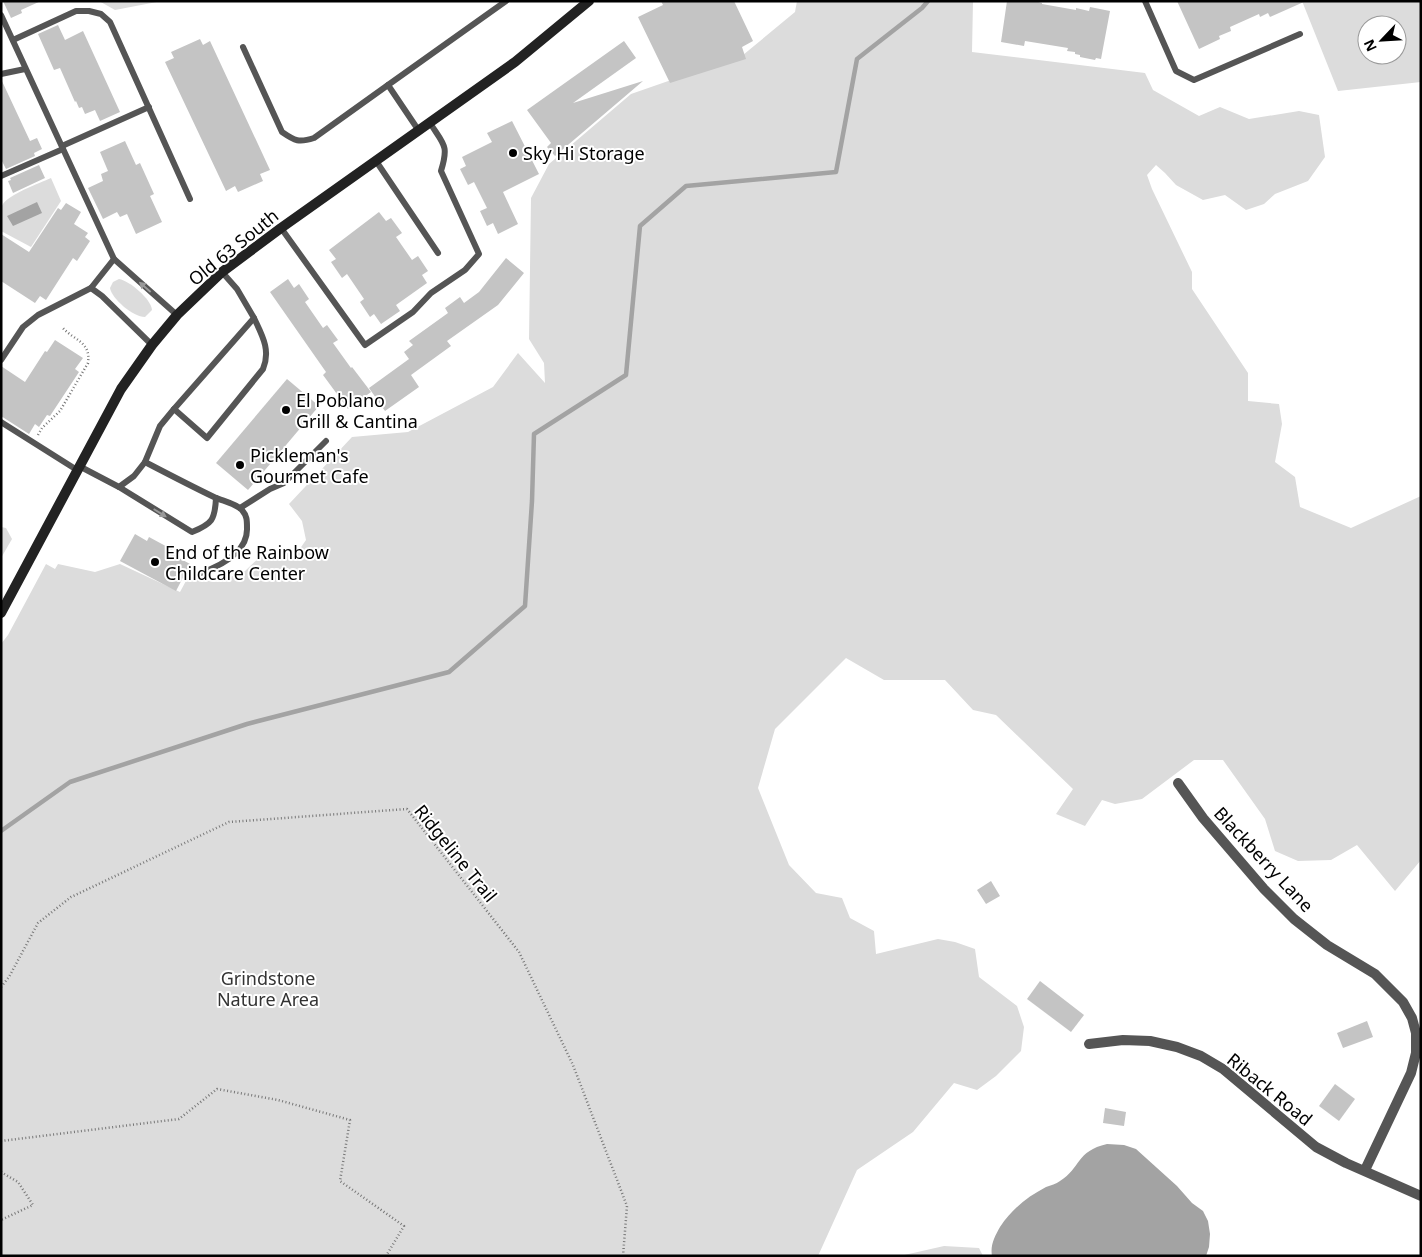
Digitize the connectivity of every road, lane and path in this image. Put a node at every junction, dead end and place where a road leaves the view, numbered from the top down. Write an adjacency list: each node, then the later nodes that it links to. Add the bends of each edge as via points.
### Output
1 (506, 1): 10 (lane)
2 (589, 1): 12 (main road, Old 63 South, via 516,62)
3 (1145, 1): 5 (lane, via 1176,71 1194,80)
4 (1, 15): 6 (lane)
5 (1300, 34)
6 (13, 40): 8 (lane); 11 (lane, via 76,11 101,14 110,22)
7 (243, 47): 10 (lane, via 282,132 302,142 314,138)
8 (25, 69): 9 (lane); 14 (lane)
9 (1, 74)
10 (388, 85): 13 (lane)
11 (148, 107): 14 (lane); 17 (lane)
12 (430, 123): 13 (main road, Old 63 South); 18 (lane, via 446,154 441,171 479,254 465,270 431,293 405,317 365,345)
13 (419, 131): 15 (main road, Old 63 South)
14 (63, 148): 16 (lane); 20 (lane)
15 (376, 161): 18 (main road, Old 63 South); 19 (lane)
16 (1, 176)
17 (190, 199)
18 (281, 228): 21 (main road, Old 63 South)
19 (438, 253)
20 (114, 259): 22 (lane); 23 (lane, one-way to 20)
21 (222, 272): 23 (main road, Old 63 South); 24 (lane, via 237,289)
22 (91, 288): 26 (lane); 27 (lane, via 38,315 23,327)
23 (177, 315): 26 (main road, Old 63 South)
24 (254, 318): 28 (lane); 28 (lane, via 267,348 264,369 207,438)
25 (62, 328): 31 (path, via 85,346 88,363 60,411 42,428)
26 (152, 344): 33 (main road, Old 63 South, via 121,389)
27 (1, 360)
28 (174, 409): 32 (lane, via 160,426)
29 (1, 422): 31 (lane)
30 (326, 441): 36 (lane, via 284,483 270,488)
31 (34, 443): 33 (lane)
32 (145, 462): 34 (lane); 35 (lane)
33 (78, 468): 34 (lane); 38 (main road, Old 63 South)
34 (119, 487): 35 (lane, one-way to 35, via 192,532 205,527 214,518)
35 (216, 498): 36 (lane)
36 (240, 508): 37 (lane, via 247,516 247,533 241,547 227,560)
37 (201, 573)
38 (1, 613)
39 (1178, 784): 43 (street, Blackberry Lane, via 1264,889 1294,919 1327,945 1375,974 1403,1002 1412,1018 1416,1054 1411,1073)
40 (1, 987): 48 (path, Ridgeline Trail, via 38,923 71,897 229,822 407,809 519,952 573,1065 627,1206)
41 (1089, 1044): 43 (street, Riback Road, via 1150,1041 1201,1056 1223,1069 1316,1147)
42 (1, 1141): 47 (path, via 179,1119 217,1089 278,1100 350,1120 340,1180 404,1226)
43 (1365, 1170): 45 (street, Riback Road)
44 (1, 1172): 46 (path, via 18,1182 32,1205)
45 (1421, 1196)
46 (1, 1220)
47 (386, 1256)
48 (623, 1256)

